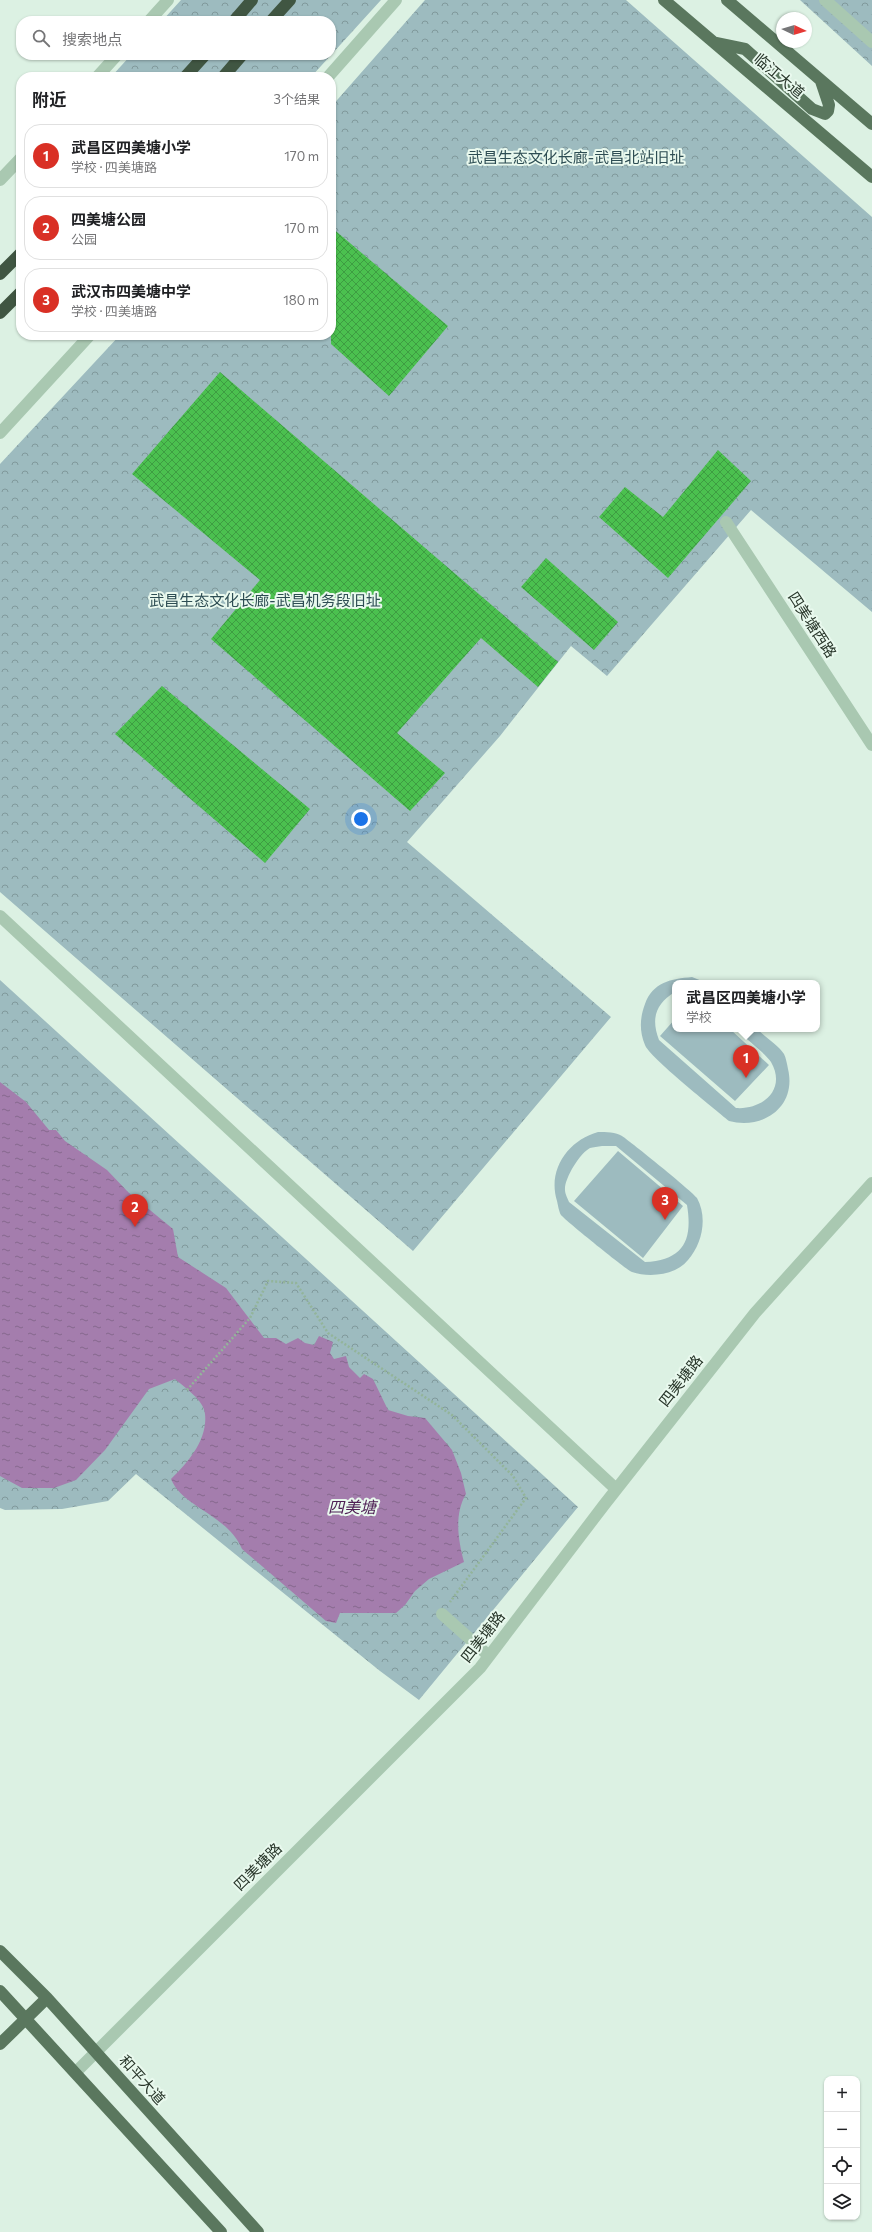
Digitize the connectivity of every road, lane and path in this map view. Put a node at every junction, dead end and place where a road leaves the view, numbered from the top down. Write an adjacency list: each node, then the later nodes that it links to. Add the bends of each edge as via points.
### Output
1 (168, 0): 8 (street)
2 (252, 0): 9 (highway)
3 (290, 0): 10 (highway)
4 (396, 0): 19 (street)
5 (664, 0): 12 (main road, 临江大道)
6 (727, 0): 20 (main road, 临江大道)
7 (825, 0): 11 (street)
8 (154, 16)
9 (238, 16)
10 (276, 16)
11 (872, 42)
12 (715, 43): 20 (main road, via 745,49 812,108 825,114 829,106); 23 (main road, 临江大道)
13 (112, 60): 16 (street)
14 (200, 60): 17 (highway)
15 (238, 60): 18 (highway)
16 (102, 72)
17 (190, 72)
18 (227, 72)
19 (332, 72)
20 (821, 81): 21 (main road, 临江大道)
21 (872, 124)
22 (16, 163): 24 (street)
23 (872, 177)
24 (0, 180)
25 (16, 258): 26 (highway)
26 (0, 274)
27 (16, 297): 28 (highway)
28 (0, 314)
29 (85, 340): 30 (street)
30 (0, 433)
31 (726, 522): 32 (street, 四美塘西路)
32 (872, 745)
33 (0, 916): 36 (street)
34 (872, 1183): 36 (street, 四美塘路, via 755,1314)
35 (187, 1390): 37 (path, via 250,1318 268,1281 296,1283 328,1333 452,1415 513,1476 526,1498)
36 (616, 1489): 38 (street, 四美塘路)
37 (442, 1614): 38 (street)
38 (489, 1656): 44 (street, 四美塘路, via 469,1680)
39 (0, 1951): 41 (main road, 和平大道)
40 (0, 1991): 42 (main road)
41 (47, 1998): 42 (main road); 44 (main road, 和平大道)
42 (27, 2018): 43 (main road); 45 (main road)
43 (0, 2044)
44 (96, 2053): 45 (street, 四美塘路); 47 (main road, 和平大道)
45 (76, 2072): 46 (main road)
46 (221, 2232)
47 (258, 2232)

